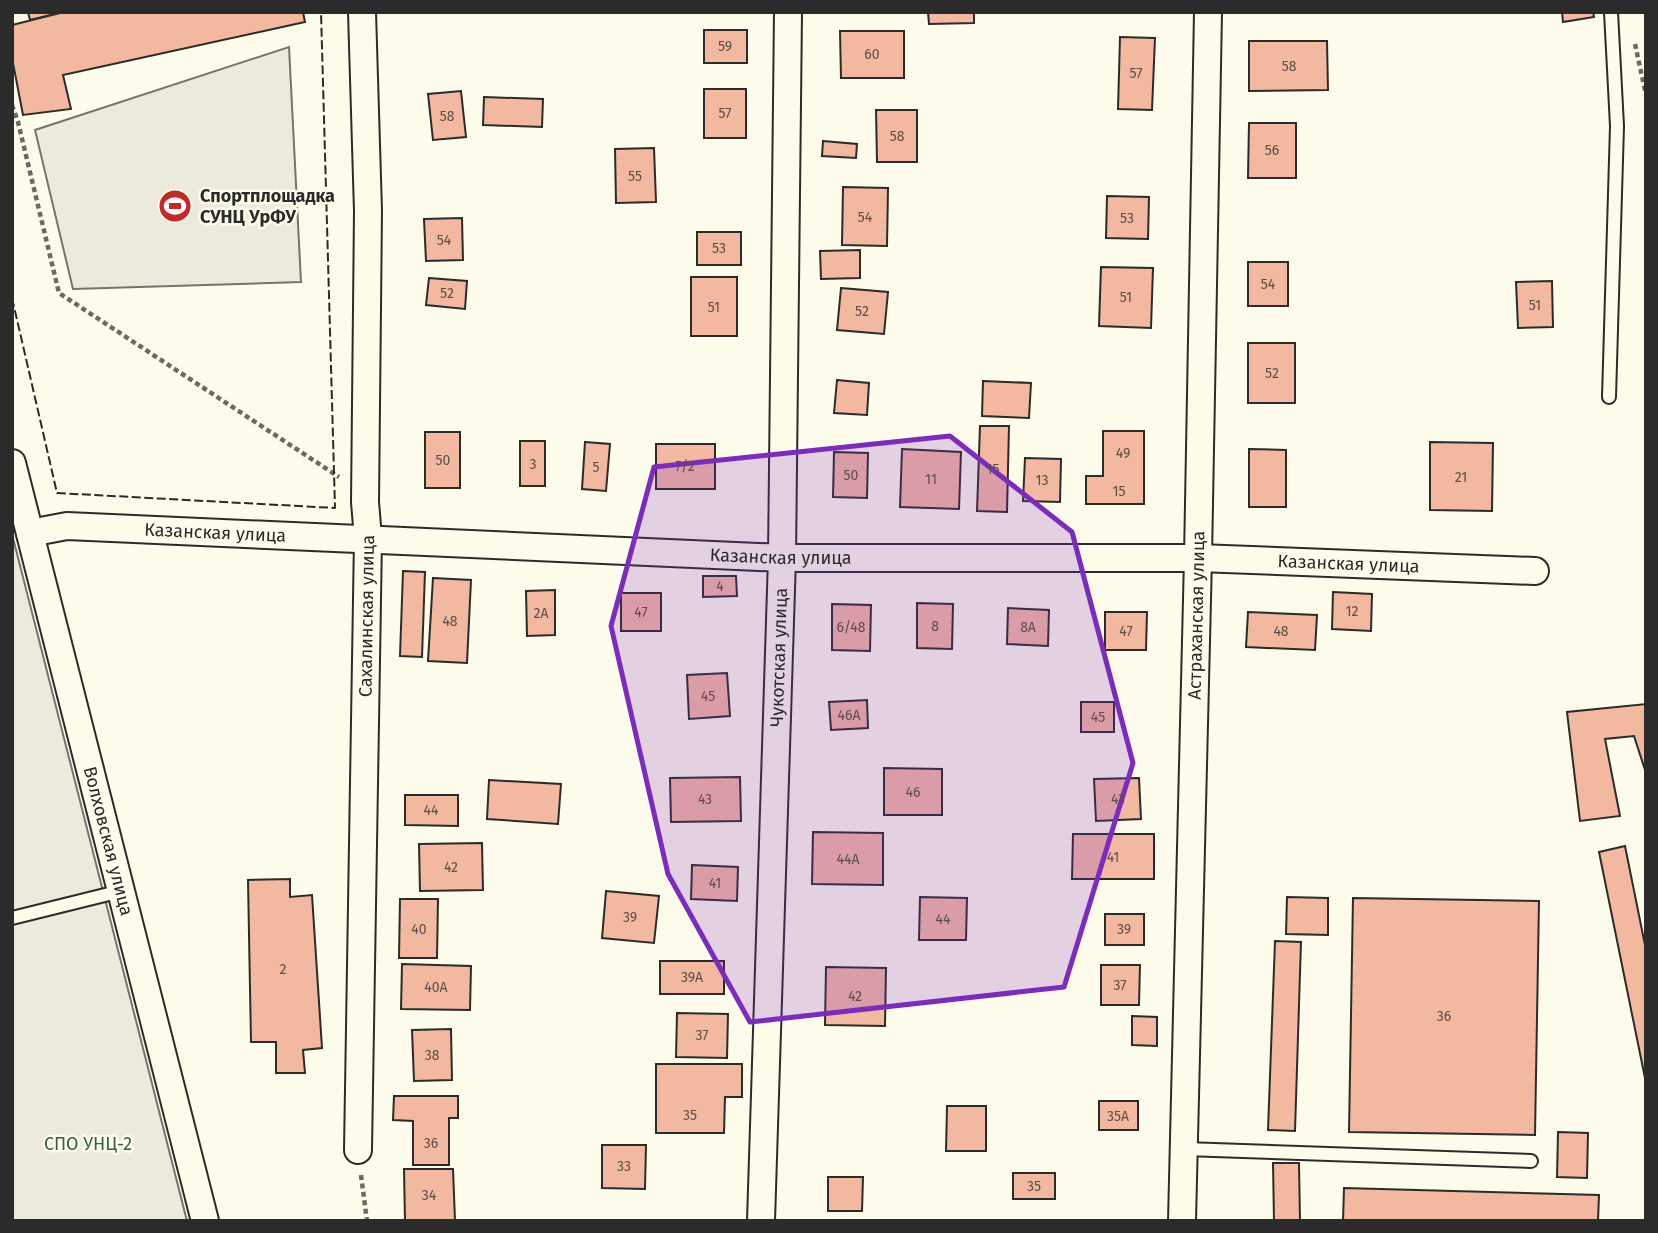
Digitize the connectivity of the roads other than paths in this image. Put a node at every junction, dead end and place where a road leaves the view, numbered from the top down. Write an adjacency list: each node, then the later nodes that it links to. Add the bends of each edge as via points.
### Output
1 (362, 12): 8 (street, Сахалинская улица, via 368,211)
2 (788, 12): 9 (street, Чукотская улица)
3 (1208, 12): 10 (street, Астраханская улица)
4 (1611, 12): 5 (lane, via 1617,126)
5 (1609, 397)
6 (12, 463): 7 (street, Волховская улица)
7 (30, 533): 8 (street, Казанская улица, via 67,526); 12 (street, Волховская улица)
8 (368, 538): 9 (street, Казанская улица); 15 (street, Сахалинская улица)
9 (782, 558): 10 (street, Казанская улица); 18 (street, Чукотская улица)
10 (1198, 558): 11 (street, Казанская улица); 14 (street, Астраханская улица)
11 (1535, 571)
12 (121, 891): 13 (lane); 17 (street, Волховская улица)
13 (12, 918)
14 (1185, 1149): 16 (lane); 19 (street, Астраханская улица)
15 (358, 1150)
16 (1531, 1161)
17 (205, 1221)
18 (761, 1221)
19 (1182, 1221)

